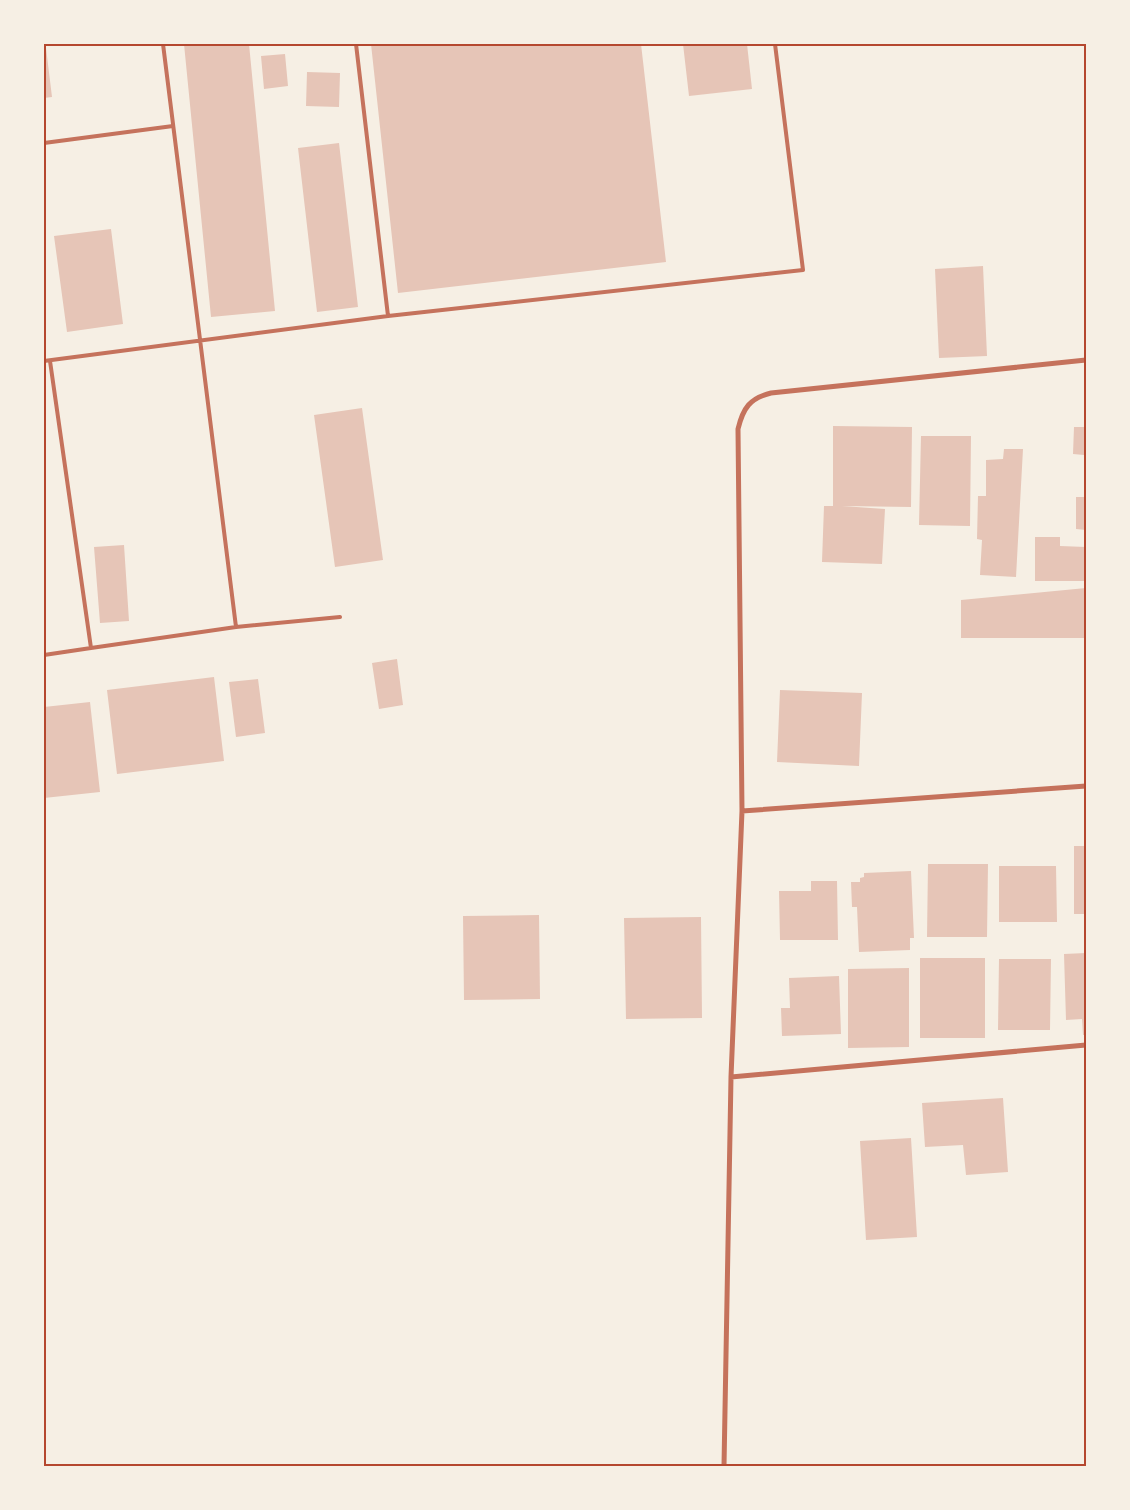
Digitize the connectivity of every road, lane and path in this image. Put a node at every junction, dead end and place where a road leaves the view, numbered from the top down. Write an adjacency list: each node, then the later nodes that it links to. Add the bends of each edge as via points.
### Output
1 (163, 44): 4 (lane)
2 (356, 44): 6 (lane)
3 (775, 44): 6 (lane, via 803,270)
4 (173, 126): 5 (lane); 7 (lane)
5 (44, 143)
6 (388, 316): 7 (lane)
7 (200, 341): 9 (lane); 12 (lane)
8 (1086, 360): 16 (street, via 771,393 749,402 741,414 738,429)
9 (50, 361): 10 (lane); 13 (lane)
10 (44, 362)
11 (340, 617): 12 (lane)
12 (236, 626): 13 (lane)
13 (91, 648): 14 (lane)
14 (44, 655)
15 (1086, 786): 16 (street)
16 (742, 811): 18 (street)
17 (1086, 1045): 18 (street)
18 (731, 1077): 19 (street)
19 (724, 1466)

